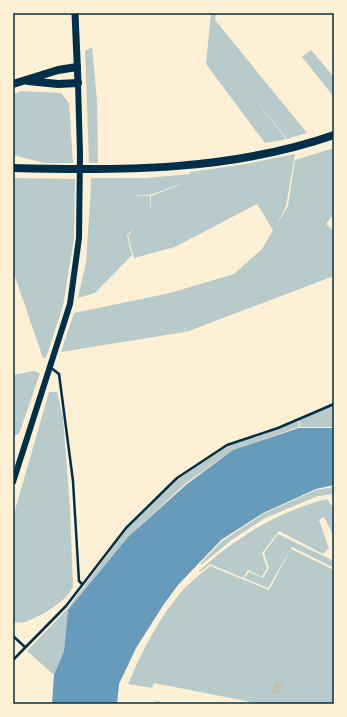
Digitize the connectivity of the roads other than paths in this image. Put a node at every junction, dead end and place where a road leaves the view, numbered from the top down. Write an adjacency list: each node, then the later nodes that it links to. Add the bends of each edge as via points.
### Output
1 (75, 13): 2 (main road)
2 (77, 67): 3 (main road); 4 (main road)
3 (28, 80): 4 (main road, via 58,84); 5 (main road)
4 (78, 83): 8 (street, via 79,238 70,304)
5 (13, 84)
6 (334, 135): 7 (main road, via 285,149 226,161 160,168)
7 (13, 168)
8 (50, 366): 10 (street); 11 (lane, via 59,374 73,481 79,581)
9 (334, 404): 11 (lane, via 278,428 227,445 178,478 126,528)
10 (13, 482)
11 (82, 584): 13 (lane, via 66,606)
12 (13, 636): 13 (lane)
13 (25, 647): 14 (lane)
14 (13, 660)

